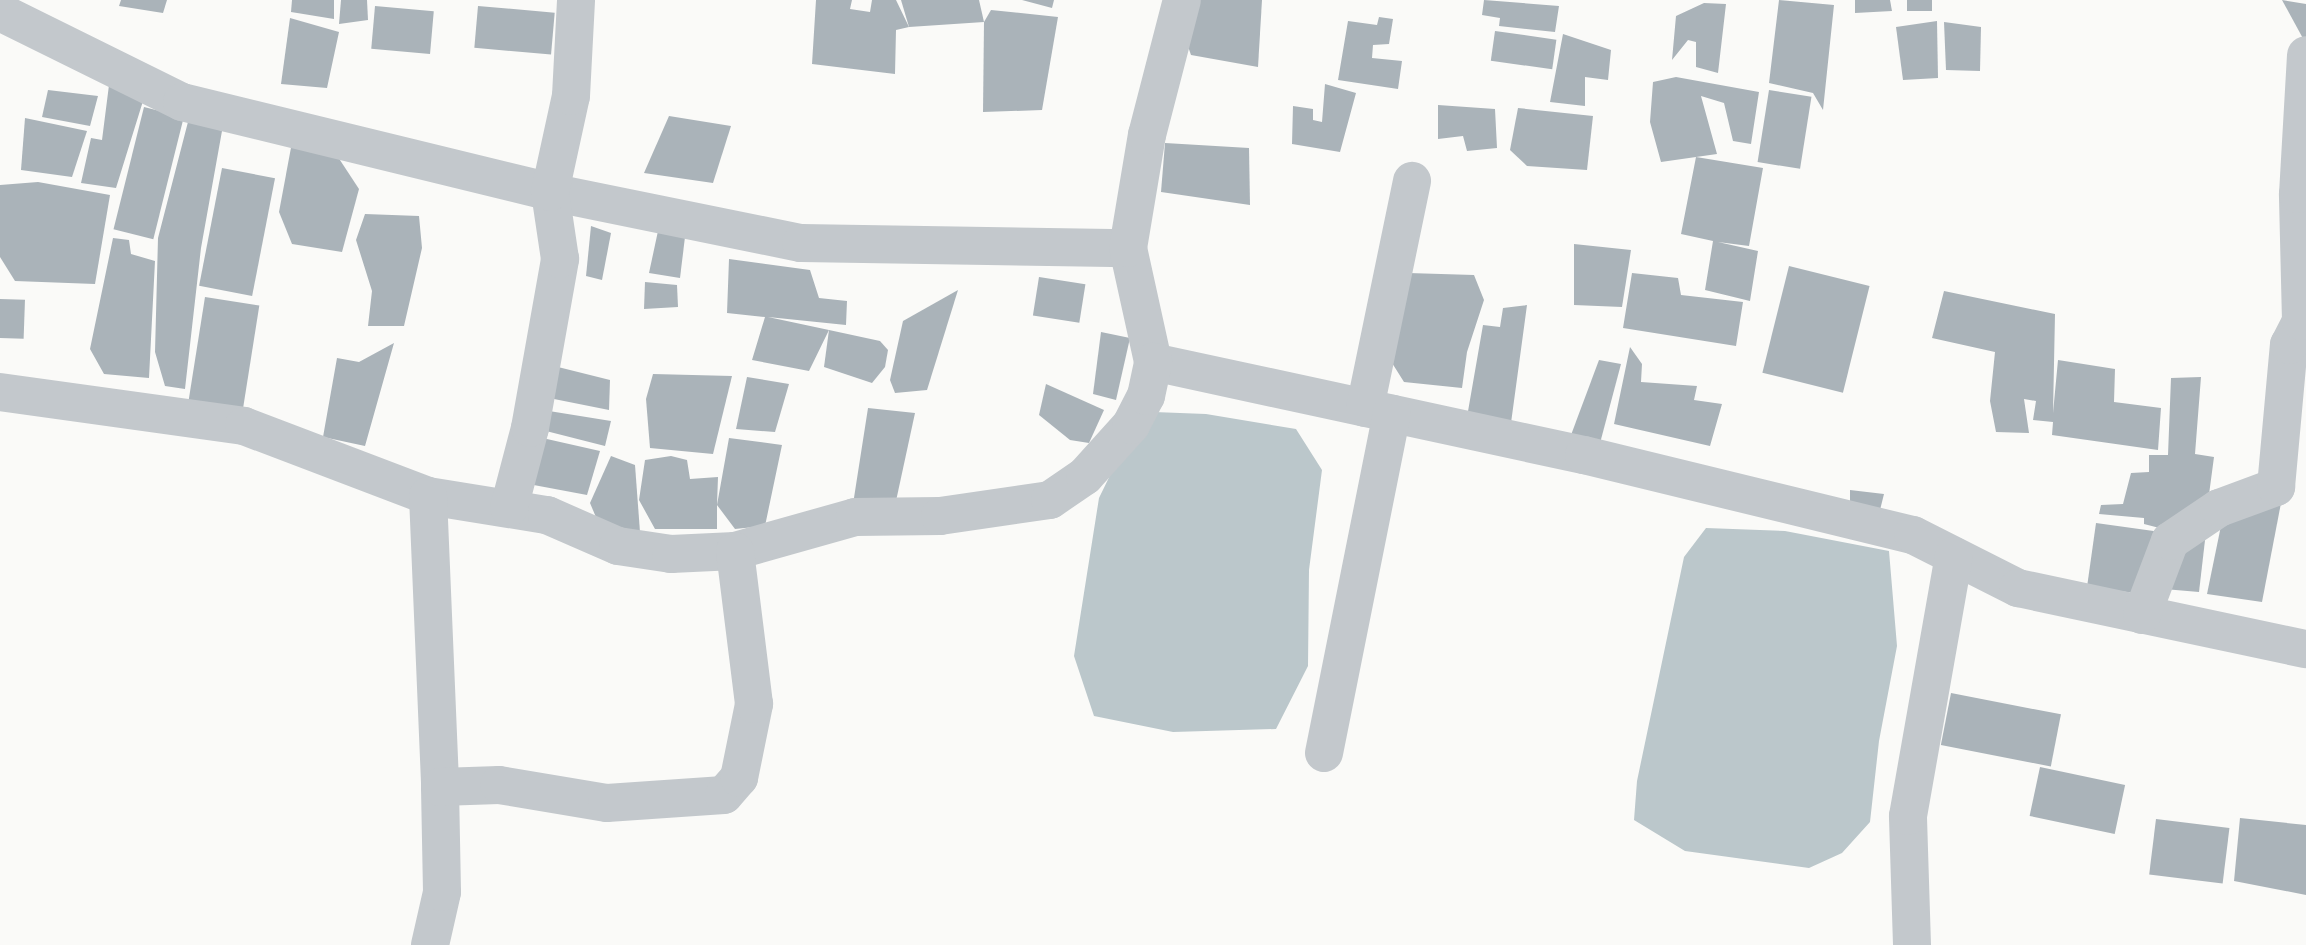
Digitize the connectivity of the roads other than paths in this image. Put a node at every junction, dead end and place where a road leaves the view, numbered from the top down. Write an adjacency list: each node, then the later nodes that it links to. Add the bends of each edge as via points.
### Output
1 (576, 0): 6 (street, via 571,96)
2 (1182, 0): 7 (street, via 1147,135)
3 (0, 12): 6 (street, via 182,102)
4 (2306, 55): 15 (street, via 2298,194 2301,321 2289,345 2276,487 2219,508 2170,541)
5 (1412, 181): 10 (street)
6 (550, 192): 7 (street, via 801,243); 12 (street, via 560,259 530,428)
7 (1128, 248): 8 (street)
8 (1153, 362): 10 (street); 13 (street, via 1146,396 1131,425 1085,476 1050,500 940,516 838,520)
9 (0, 392): 11 (street, via 244,426)
10 (1378, 411): 14 (street, via 1913,535); 17 (street)
11 (428, 496): 12 (street); 18 (street)
12 (509, 508): 13 (street, via 547,515 618,547 671,554)
13 (735, 551): 18 (street, via 754,704 739,778 724,795 607,803 499,785)
14 (1954, 556): 15 (street, via 2018,588); 20 (street, via 1908,816)
15 (2143, 615): 16 (street)
16 (2306, 649)
17 (1324, 753)
18 (440, 787): 19 (street, via 442,892)
19 (430, 945)
20 (1912, 945)

